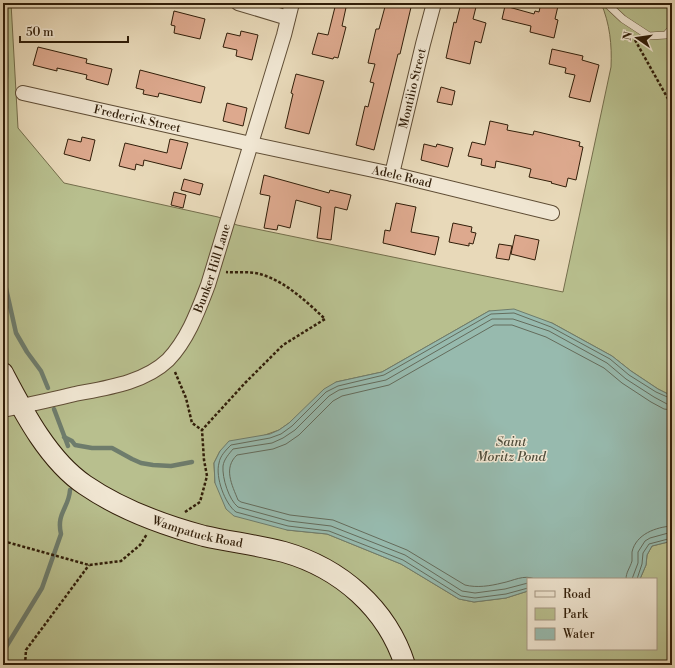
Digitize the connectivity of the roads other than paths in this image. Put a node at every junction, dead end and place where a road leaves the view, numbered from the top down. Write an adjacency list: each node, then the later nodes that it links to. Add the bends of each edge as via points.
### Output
1 (238, 3): 5 (street)
2 (292, 3): 5 (street, Bunker Hill Lane)
3 (434, 3): 9 (street, Montilio Street)
4 (606, 3): 6 (lane, via 623,19 649,36 666,35)
5 (288, 18): 8 (street, Bunker Hill Lane)
6 (672, 28)
7 (24, 93): 8 (street, Frederick Street)
8 (251, 144): 9 (street, Adele Road); 12 (street, Bunker Hill Lane, via 203,298 185,337 168,359 151,372 127,382)
9 (392, 174): 10 (street, Adele Road)
10 (552, 213)
11 (3, 373): 12 (street, Wampatuck Road)
12 (12, 408): 13 (street, Wampatuck Road, via 83,484 112,501 177,528 284,552 313,563 341,578 359,592 378,614 397,644)
13 (405, 665)

